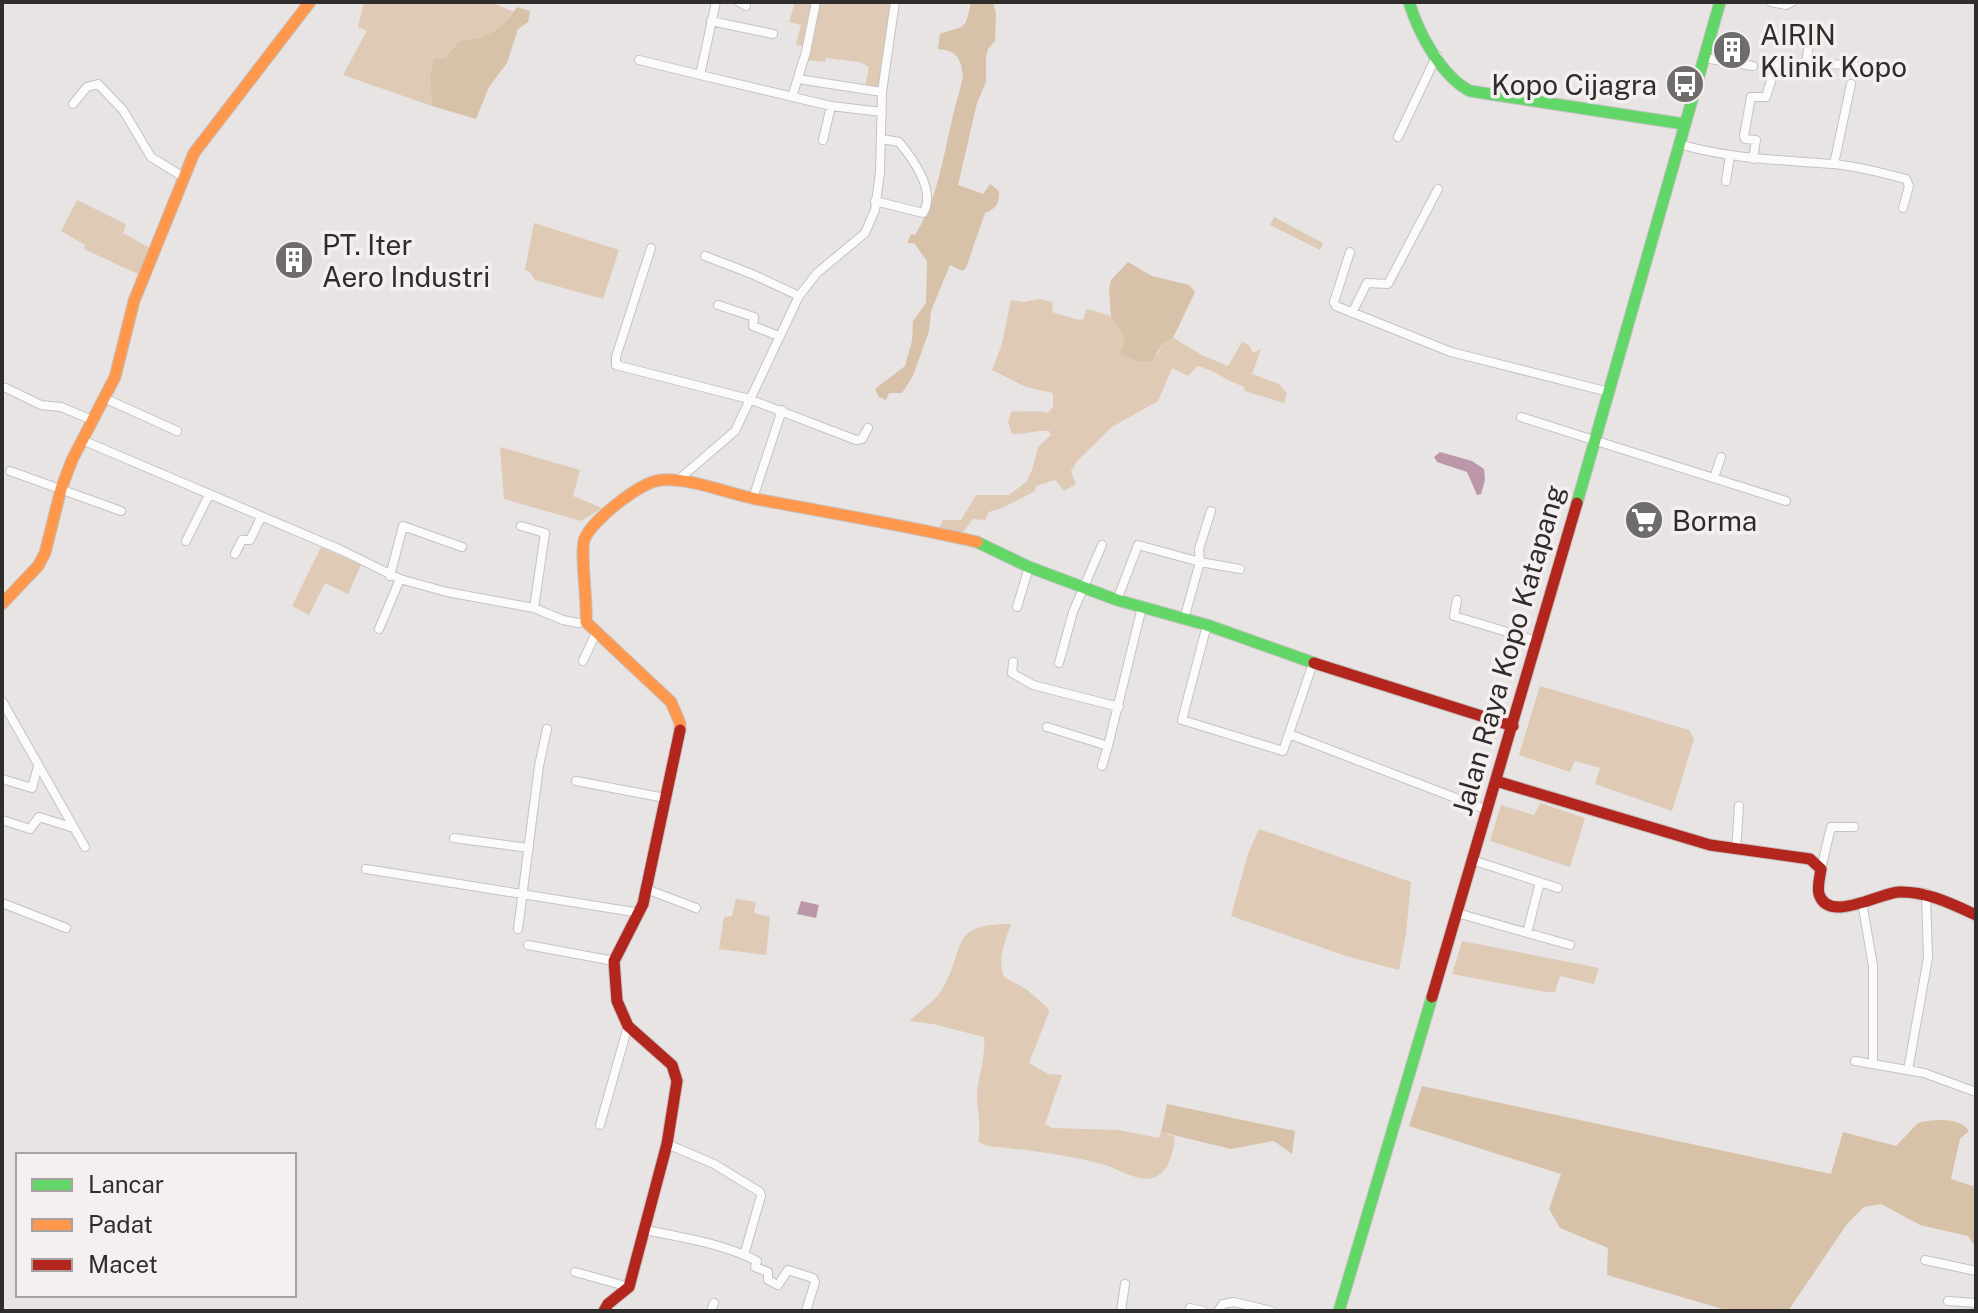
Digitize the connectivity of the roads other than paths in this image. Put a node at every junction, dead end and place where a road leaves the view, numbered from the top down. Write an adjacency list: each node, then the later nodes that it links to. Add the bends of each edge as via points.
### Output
1 (310, 2): 34 (street, via 206,134)
2 (716, 2): 9 (street)
3 (816, 2): 19 (street)
4 (895, 2): 21 (street)
5 (1409, 2): 12 (street)
6 (1720, 2): 13 (street, Jalan Raya Kopo Katapang)
7 (1771, 2): 8 (street)
8 (1792, 2)
9 (711, 21): 10 (street); 18 (street)
10 (773, 34)
11 (1809, 43): 15 (street)
12 (1437, 55): 26 (street, via 1460,86 1475,93); 27 (street)
13 (1704, 58): 16 (street); 26 (street, Jalan Raya Kopo Katapang)
14 (639, 60): 18 (street)
15 (1806, 63): 17 (street); 32 (street, via 1777,62 1766,97 1751,97 1744,136 1756,140)
16 (1753, 66)
17 (1875, 70)
18 (700, 75): 22 (street)
19 (798, 79): 21 (street); 22 (street)
20 (1851, 84): 33 (street)
21 (882, 92): 25 (street)
22 (792, 97): 24 (street)
23 (73, 104): 34 (street, via 87,87 98,84 123,110 153,159)
24 (831, 106): 25 (street); 29 (street)
25 (882, 112): 28 (street)
26 (1684, 124): 30 (street, Jalan Raya Kopo Katapang)
27 (1398, 137)
28 (882, 139): 37 (street); 37 (street, via 899,142 910,156 922,177 927,203 923,213)
29 (823, 140)
30 (1679, 144): 31 (street); 47 (street, Jalan Raya Kopo Katapang)
31 (1730, 156): 32 (street); 35 (street)
32 (1753, 159): 33 (street)
33 (1834, 164): 38 (street, via 1906,179)
34 (185, 178): 48 (street, via 134,301 115,377)
35 (1726, 181)
36 (1438, 189): 44 (street, via 1388,284 1367,283)
37 (875, 201): 42 (street, via 862,237 817,273)
38 (1903, 208)
39 (651, 248): 49 (street, via 616,365)
40 (1350, 252): 44 (street, via 1334,305)
41 (705, 256): 42 (street)
42 (799, 296): 45 (street)
43 (718, 305): 45 (street, via 754,317 753,326)
44 (1352, 313): 47 (street, via 1451,352)
45 (779, 336): 49 (street)
46 (6, 388): 52 (street)
47 (1609, 392): 55 (street, Jalan Raya Kopo Katapang)
48 (104, 398): 52 (street); 54 (street)
49 (749, 399): 50 (street); 60 (street, via 735,431)
50 (782, 410): 53 (street, via 856,440); 63 (street)
51 (1521, 417): 55 (street)
52 (92, 420): 56 (street)
53 (868, 428)
54 (177, 431)
55 (1595, 439): 59 (street); 90 (street, Jalan Raya Kopo Katapang)
56 (82, 440): 61 (street); 62 (street)
57 (1721, 457): 59 (street)
58 (10, 471): 61 (street)
59 (1714, 478): 64 (street)
60 (678, 480): 63 (street); 86 (street, via 644,486 587,531 582,549)
61 (61, 489): 65 (street); 81 (street, via 45,553)
62 (209, 495): 67 (street); 69 (street)
63 (753, 498): 74 (street, via 977,542)
64 (1786, 501)
65 (121, 511)
66 (1211, 511): 73 (street)
67 (261, 517): 72 (street, via 250,540 242,540); 76 (street)
68 (521, 526): 84 (street, via 545,533)
69 (186, 541)
70 (1102, 545): 78 (street)
71 (462, 547): 76 (street, via 403,526)
72 (235, 554)
73 (1200, 562): 75 (street); 79 (street, via 1138,545); 85 (street)
74 (1029, 567): 78 (street); 82 (street)
75 (1240, 569)
76 (390, 576): 77 (street)
77 (400, 579): 84 (street); 88 (street)
78 (1084, 587): 79 (street); 93 (street)
79 (1117, 600): 83 (street)
80 (1457, 600): 90 (street, via 1454,616)
81 (2, 604)
82 (1017, 607)
83 (1142, 607): 85 (street); 96 (street)
84 (534, 608): 86 (street, via 563,620)
85 (1184, 619): 87 (street)
86 (586, 622): 89 (street)
87 (1207, 625): 94 (street); 100 (street, via 1181,719 1283,751)
88 (379, 629)
89 (596, 633): 91 (street); 107 (street, via 675,707 680,733)
90 (1537, 641): 97 (street, Jalan Raya Kopo Katapang)
91 (583, 661)
92 (1013, 662): 96 (street, via 1012,673 1026,683)
93 (1059, 663)
94 (1313, 663): 97 (street); 100 (street)
95 (2, 701): 102 (street)
96 (1119, 707): 101 (street)
97 (1513, 726): 106 (street, Jalan Raya Kopo Katapang)
98 (1047, 727): 101 (street)
99 (547, 729): 115 (street)
100 (1289, 734): 109 (street)
101 (1108, 746): 103 (street)
102 (38, 765): 104 (street, via 32,788); 112 (street)
103 (1102, 766)
104 (2, 779)
105 (576, 781): 107 (street)
106 (1496, 781): 109 (street, Jalan Raya Kopo Katapang); 116 (street)
107 (665, 798): 122 (street)
108 (1739, 806): 116 (street)
109 (1487, 810): 117 (street, Jalan Raya Kopo Katapang)
110 (2, 820): 112 (street, via 30,829 39,817)
111 (1854, 827): 119 (street, via 1831,827)
112 (74, 828): 114 (street)
113 (454, 838): 115 (street)
114 (85, 847)
115 (529, 848): 124 (street)
116 (1736, 850): 119 (street, via 1804,858)
117 (1472, 860): 120 (street); 129 (street, Jalan Raya Kopo Katapang)
118 (366, 869): 124 (street)
119 (1821, 869): 125 (street, via 1818,889 1824,902 1841,908)
120 (1540, 882): 121 (street); 133 (street)
121 (1558, 888)
122 (646, 889): 127 (street); 128 (street)
123 (1926, 893): 125 (street, via 1887,893); 130 (street); 140 (street, via 1928,958)
124 (522, 894): 128 (street); 132 (street)
125 (1862, 902): 139 (street, via 1873,966)
126 (2, 903): 131 (street)
127 (696, 908)
128 (640, 913): 136 (street)
129 (1457, 913): 133 (street); 160 (street, Jalan Raya Kopo Katapang)
130 (1976, 915)
131 (66, 928)
132 (518, 929)
133 (1527, 933): 135 (street)
134 (528, 945): 136 (street)
135 (1570, 945)
136 (614, 961): 137 (street, via 617,1001)
137 (628, 1026): 142 (street); 143 (street, via 672,1065 677,1076)
138 (1855, 1061): 139 (street)
139 (1873, 1064): 140 (street)
140 (1908, 1070): 141 (street)
141 (1976, 1092)
142 (600, 1125)
143 (667, 1144): 144 (street); 145 (street, via 760,1192)
144 (646, 1230): 145 (street); 150 (street)
145 (744, 1255): 155 (street, via 757,1261 755,1267 768,1272 768,1280 778,1285 788,1270 814,1279)
146 (1925, 1260): 147 (street)
147 (1976, 1271)
148 (575, 1272): 150 (street)
149 (1125, 1284): 156 (street)
150 (629, 1287): 154 (street)
151 (1948, 1301): 152 (street)
152 (1976, 1303)
153 (1190, 1308): 157 (street)
154 (604, 1311)
155 (806, 1311)
156 (1121, 1311)
157 (1203, 1311)
158 (1218, 1311): 159 (street, via 1234,1302)
159 (1271, 1311)
160 (1339, 1311)

